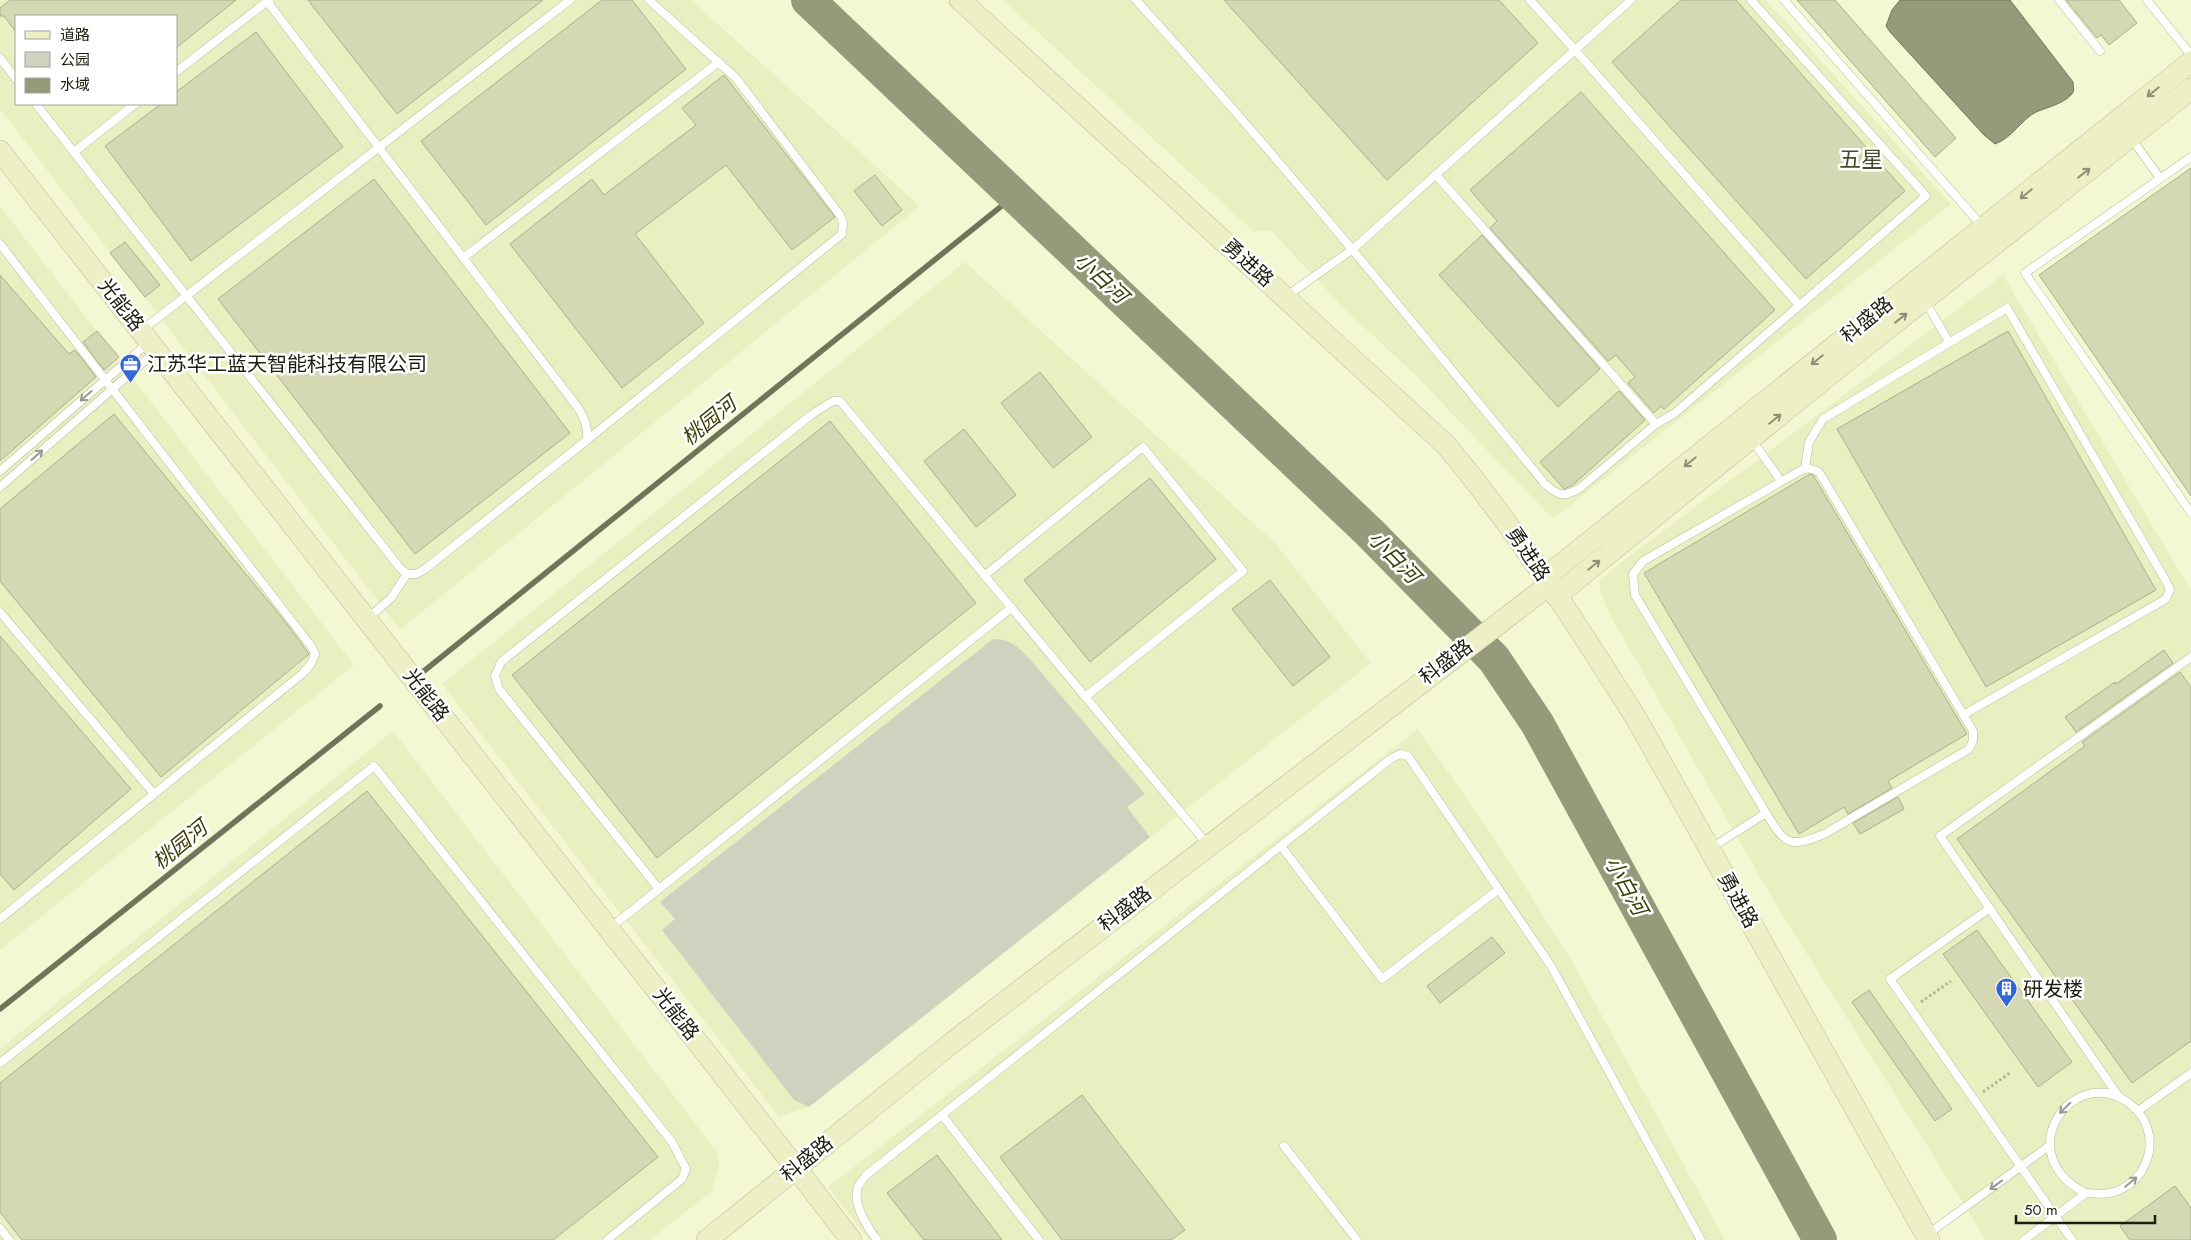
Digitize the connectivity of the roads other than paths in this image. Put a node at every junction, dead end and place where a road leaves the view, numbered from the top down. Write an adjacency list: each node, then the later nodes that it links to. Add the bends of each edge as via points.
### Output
1 (570, 0): 24 (lane)
2 (649, 0): 16 (lane)
3 (960, 0): 35 (street, 勇进路)
4 (1136, 0): 32 (lane)
5 (1530, 0): 12 (lane)
6 (1631, 0): 12 (lane)
7 (1751, 0): 37 (lane, via 1926,196)
8 (1784, 0): 30 (lane)
9 (2059, 0): 13 (lane)
10 (2147, 0): 14 (lane)
11 (267, 1): 18 (lane); 24 (lane)
12 (1575, 50): 28 (lane); 37 (lane)
13 (2100, 52)
14 (2191, 55)
15 (0, 58): 19 (lane)
16 (719, 62): 33 (lane); 44 (lane, via 736,78 840,215 842,234)
17 (2191, 62): 30 (street, 科盛路, one-way to 30)
18 (178, 70)
19 (15, 78)
20 (2191, 89): 23 (street, 科盛路)
21 (37, 105): 26 (lane)
22 (135, 105): 26 (lane)
23 (2130, 137): 29 (lane); 36 (street, 科盛路, one-way to 23)
24 (378, 147): 33 (lane); 34 (lane)
25 (0, 151): 38 (street, 光能路)
26 (74, 152): 34 (lane)
27 (2191, 157): 29 (lane)
28 (1436, 175): 32 (lane); 42 (lane)
29 (2160, 178): 49 (lane, via 2025,273)
30 (1983, 228): 43 (street, 科盛路, one-way to 43)
31 (0, 244): 40 (lane)
32 (1353, 249): 35 (lane); 42 (lane, via 1556,494 1569,494 1580,488)
33 (463, 258): 44 (lane, via 579,409 588,431)
34 (186, 295): 38 (lane); 50 (lane)
35 (1286, 297): 52 (street, 勇进路, via 1446,445 1481,487)
36 (1924, 300): 39 (lane); 43 (street, 科盛路, one-way to 36)
37 (1799, 305): 42 (lane, via 1675,413)
38 (149, 341): 40 (lane); 41 (lane); 55 (street, 光能路)
39 (1949, 342): 45 (lane, via 1823,419 1810,442); 58 (lane, via 2006,308 2170,590 2166,599)
40 (105, 380): 41 (lane); 46 (lane, one-way to 46)
41 (112, 390): 48 (lane, one-way to 41); 59 (lane, via 314,654 311,664 302,674)
42 (1656, 424)
43 (1746, 430): 47 (lane); 52 (street, 科盛路)
44 (587, 440): 50 (lane, via 425,569)
45 (1804, 468): 47 (lane); 58 (lane, via 1819,472)
46 (0, 471)
47 (1781, 481): 60 (lane, via 1643,561 1633,574 1636,595)
48 (0, 487)
49 (2191, 514)
50 (407, 574): 55 (lane, via 391,598)
51 (984, 576): 53 (lane); 57 (lane, via 1143,447 1243,571); 64 (lane, via 840,402 833,401 811,415 501,662 494,676 498,689)
52 (1550, 586): 61 (street, 科盛路); 63 (street, 勇进路, via 1636,718)
53 (1011, 608): 57 (lane); 64 (lane)
54 (0, 612): 59 (lane)
55 (367, 619): 69 (street, 光能路)
56 (2190, 659): 67 (lane, via 1940,836)
57 (1085, 697): 61 (lane)
58 (1963, 715): 60 (lane, via 1973,731 1969,749 1826,833 1797,843 1789,842 1781,837)
59 (154, 794): 68 (lane)
60 (1766, 812): 63 (lane)
61 (1208, 845): 78 (street, 科盛路)
62 (1281, 846): 65 (lane, via 1382,979); 65 (lane, via 1400,754 1408,756); 74 (lane)
63 (1710, 849): 82 (street, 勇进路)
64 (659, 889): 69 (lane)
65 (1499, 889): 90 (lane, via 1550,966)
66 (0, 907): 68 (lane)
67 (1990, 908): 72 (lane); 77 (lane, via 1890,979)
68 (3, 916)
69 (609, 929): 78 (street, 光能路)
70 (0, 1063): 84 (lane, via 374,766 681,1157 686,1169 682,1179)
71 (2191, 1073): 73 (lane)
72 (2119, 1097): 73 (lane); 76 (lane, one-way to 76, via 2103,1093 2086,1095 2071,1102 2051,1129)
73 (2138, 1112): 79 (lane, one-way to 73, via 2119,1191 2144,1169 2150,1152 2150,1136)
74 (942, 1115): 87 (lane, via 865,1176 857,1190 859,1205); 88 (lane)
75 (1284, 1146): 89 (lane)
76 (2049, 1146): 77 (lane); 79 (lane, via 2052,1161 2060,1175 2072,1186)
77 (2021, 1166): 80 (lane); 82 (lane, one-way to 82)
78 (796, 1168): 85 (street, 科盛路); 86 (street, 光能路)
79 (2086, 1192): 80 (lane)
80 (2055, 1216): 91 (lane); 92 (lane)
81 (0, 1228): 83 (lane)
82 (1928, 1238)
83 (9, 1240)
84 (607, 1240)
85 (707, 1240)
86 (851, 1240)
87 (877, 1240)
88 (1039, 1240)
89 (1357, 1240)
90 (1701, 1240)
91 (2024, 1240)
92 (2072, 1240)

